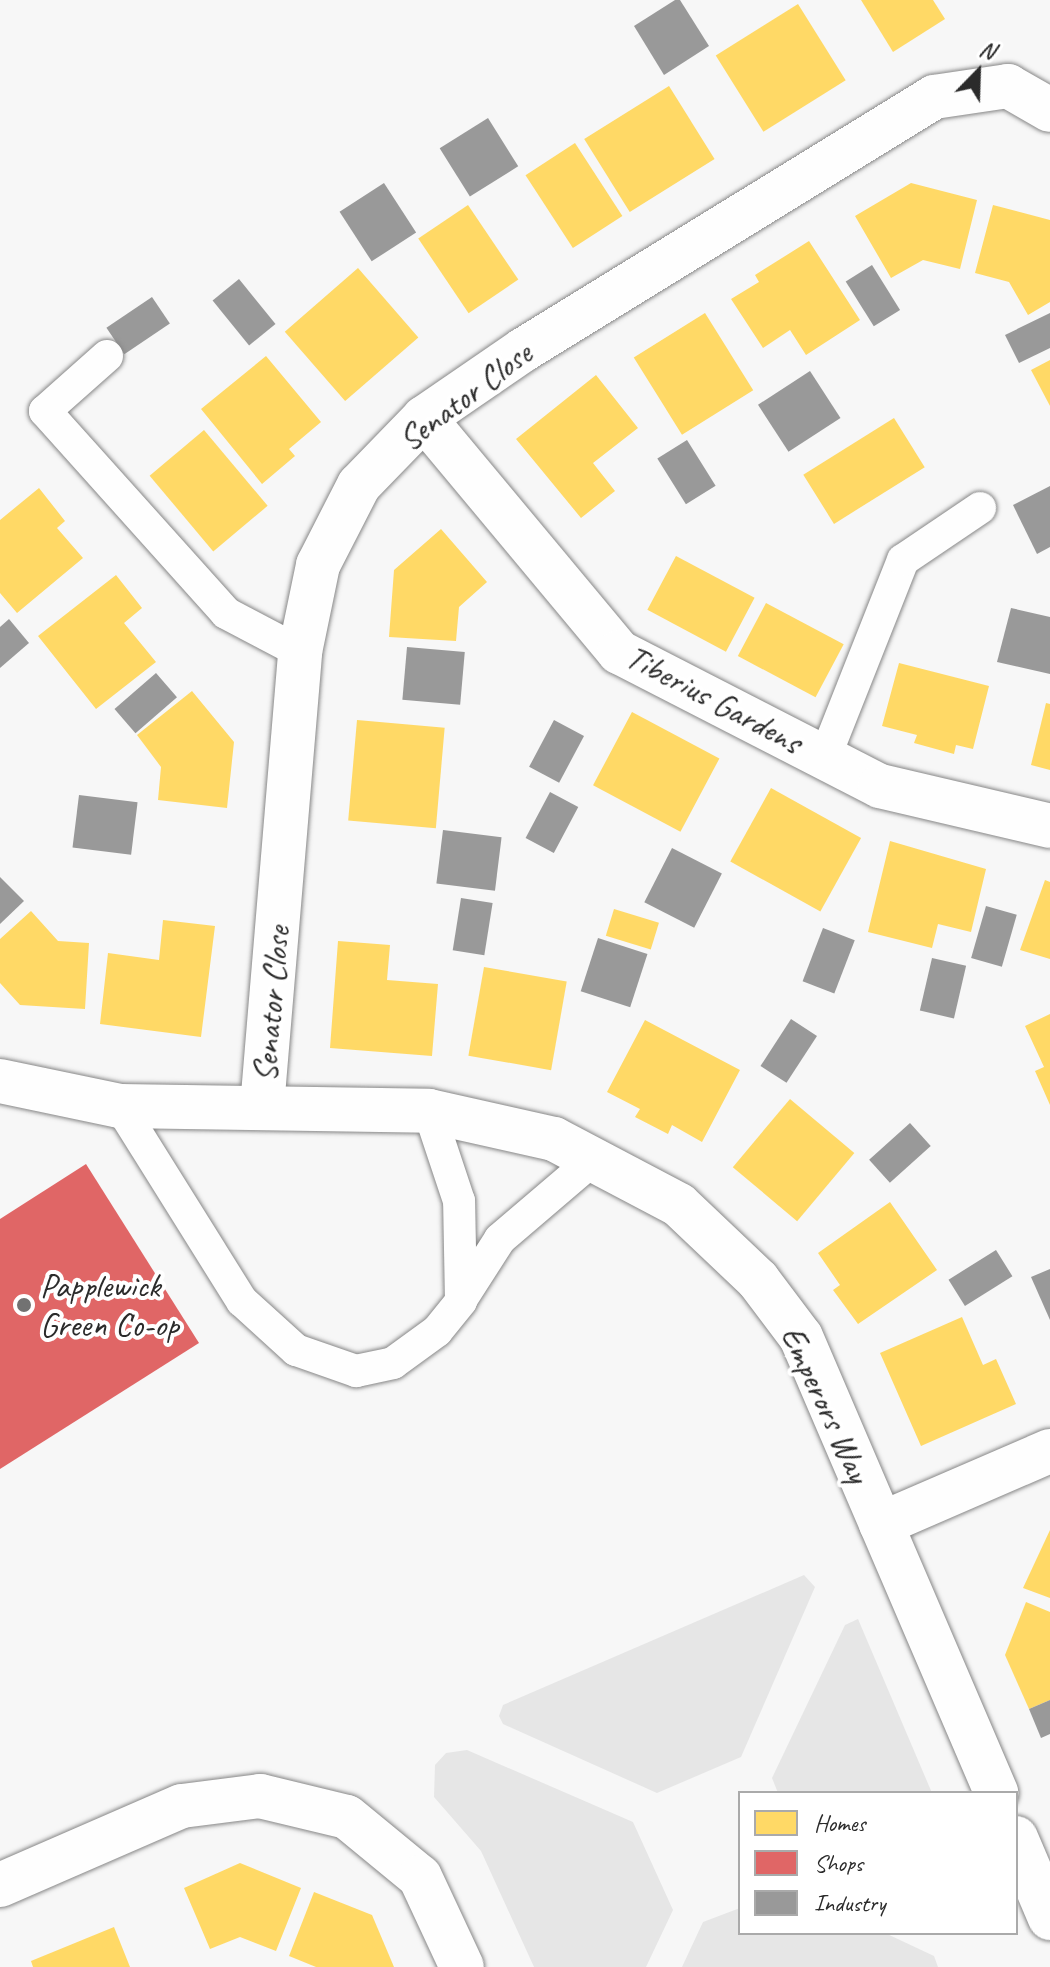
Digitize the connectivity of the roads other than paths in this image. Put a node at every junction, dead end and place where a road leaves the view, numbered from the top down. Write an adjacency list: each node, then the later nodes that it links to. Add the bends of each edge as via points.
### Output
1 (1050, 110): 3 (street, Senator Close, via 1008,86 934,97 523,350)
2 (107, 356): 5 (lane, via 45,411 226,613)
3 (424, 418): 5 (street, Senator Close, via 359,485 318,565); 6 (street, Tiberius Gardens, via 619,652)
4 (980, 508): 6 (lane, via 903,560)
5 (300, 652): 10 (street, Senator Close)
6 (825, 757): 7 (street, Tiberius Gardens, via 880,786)
7 (1050, 826)
8 (0, 1081): 9 (street, Emperors Way)
9 (120, 1106): 10 (street, Emperors Way); 13 (lane, via 242,1301 296,1350 356,1371 393,1363 437,1331)
10 (262, 1107): 11 (street, Emperors Way)
11 (429, 1111): 12 (street, Emperors Way, via 554,1139); 13 (lane, via 459,1201)
12 (595, 1158): 13 (lane, via 500,1239); 15 (street, Emperors Way, via 679,1205 758,1280 801,1337)
13 (461, 1301)
14 (1050, 1451): 15 (street)
15 (881, 1524): 16 (street, Emperors Way)
16 (995, 1791)
17 (1018, 1843): 19 (street)
18 (0, 1885): 20 (street, via 182,1806 260,1796 347,1817 420,1877)
19 (1050, 1918)
20 (462, 1967)

